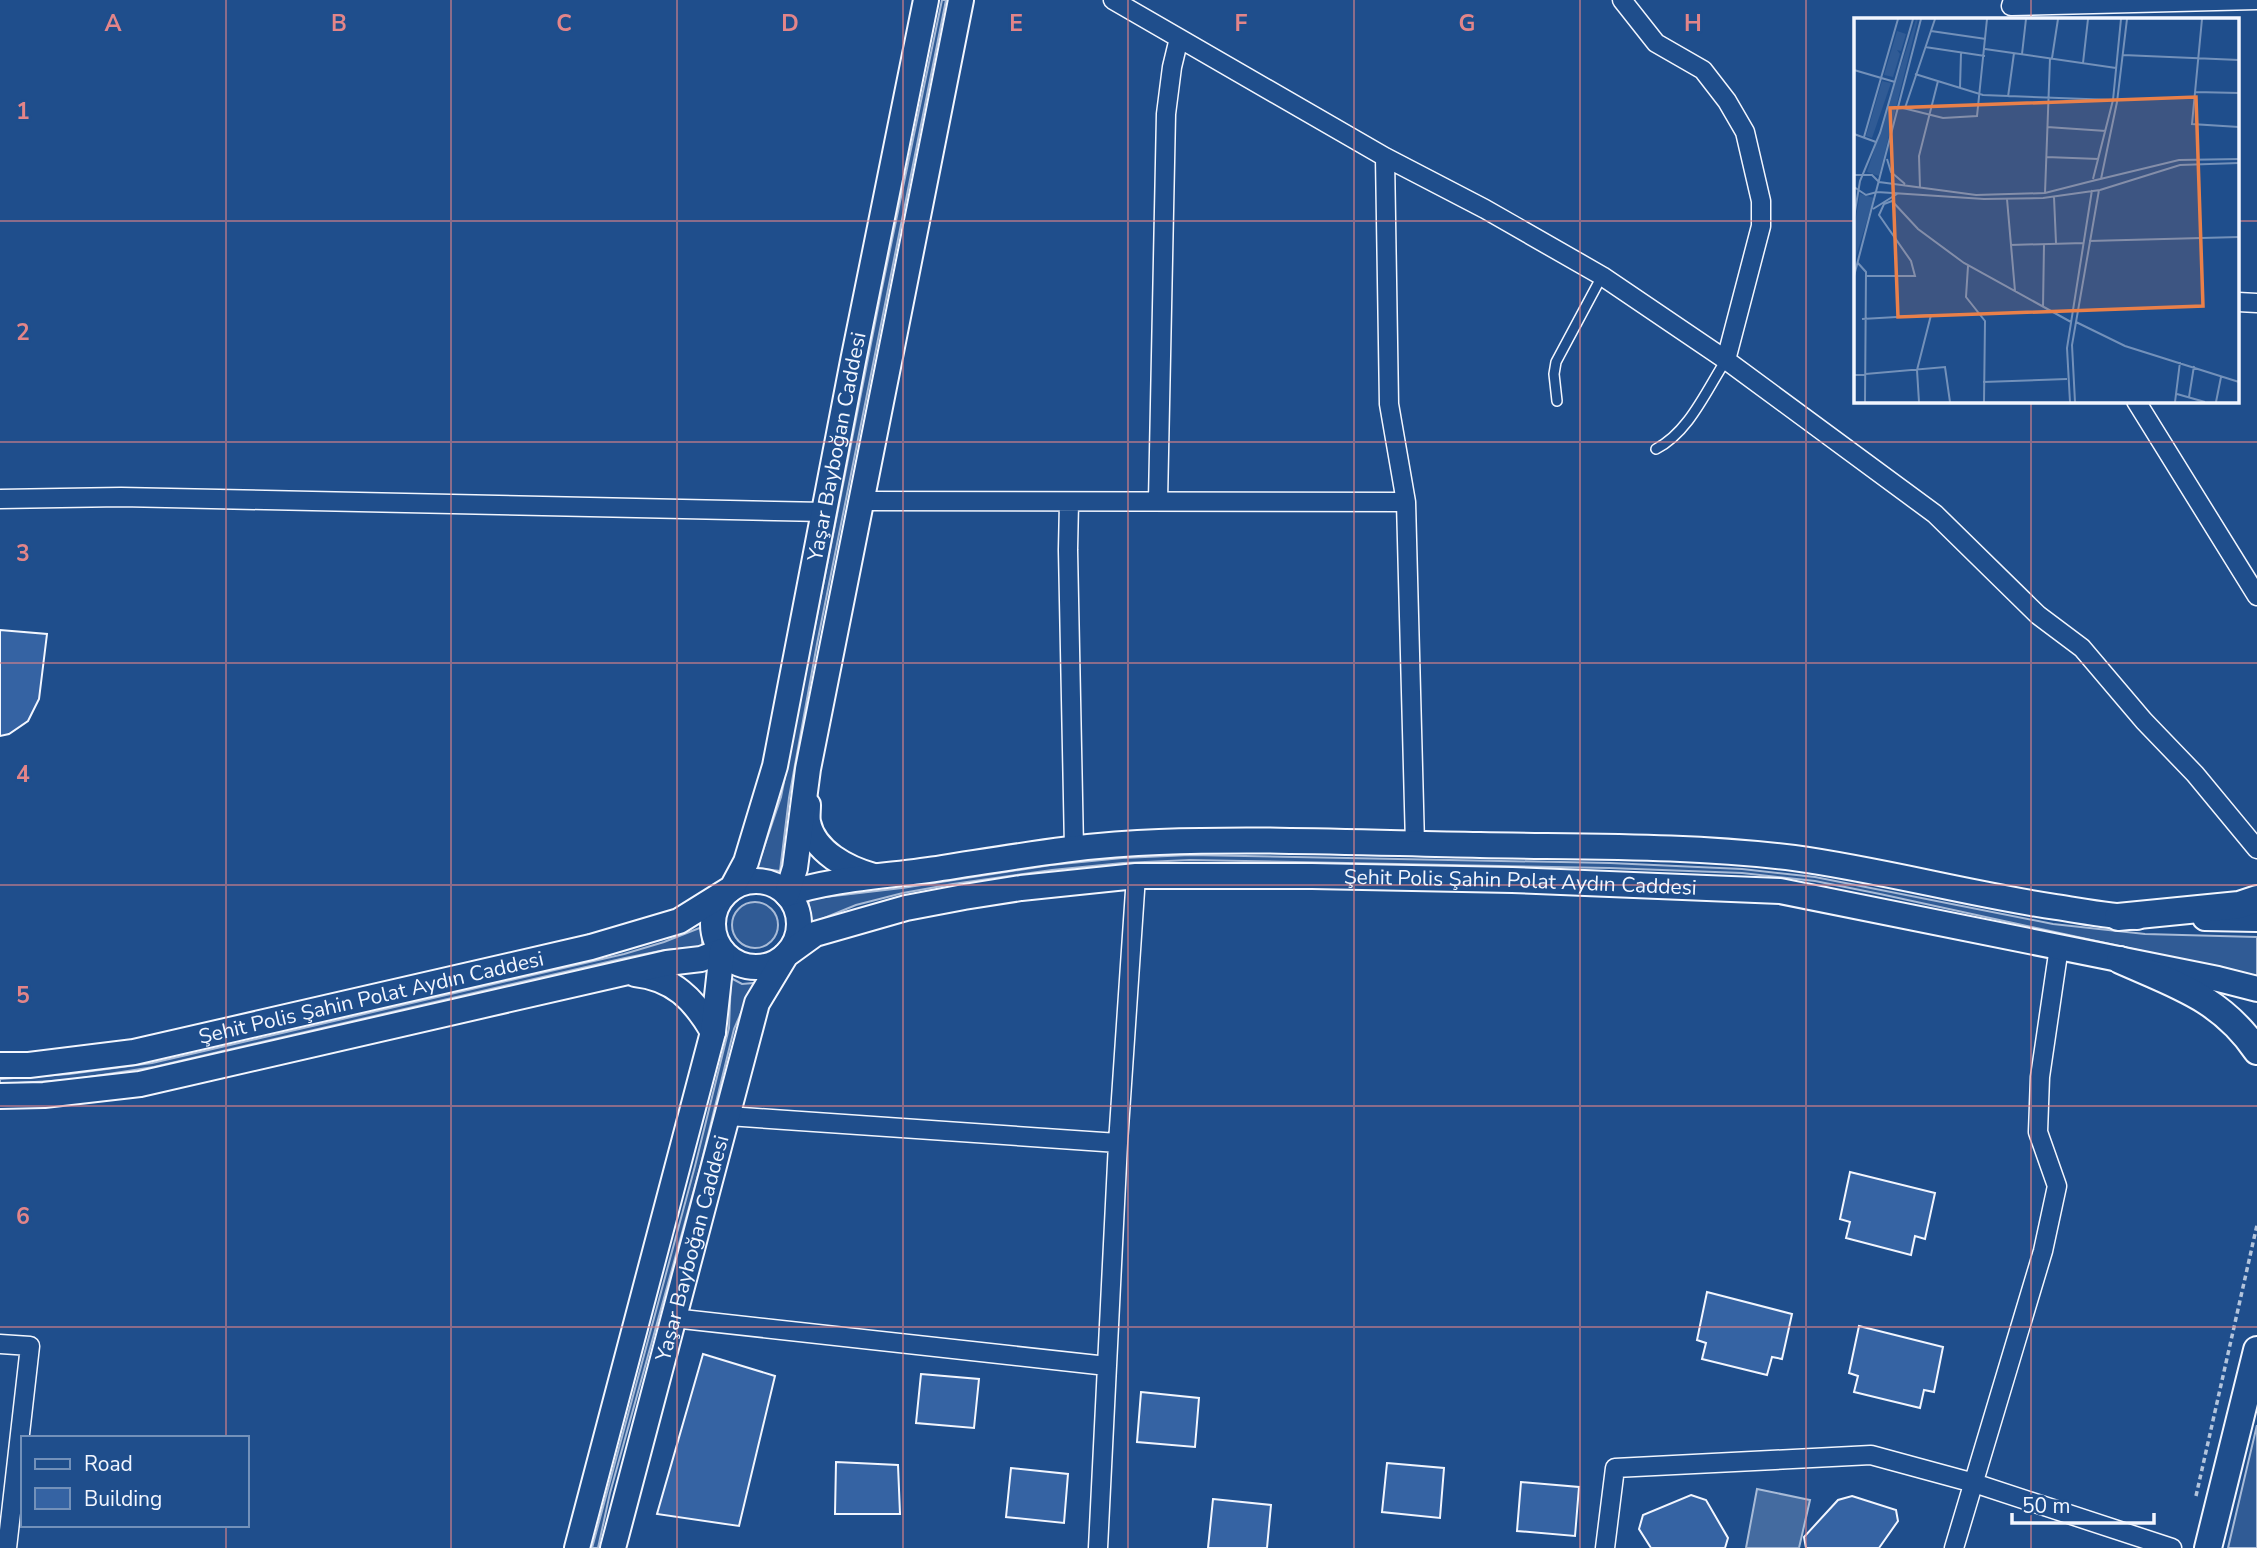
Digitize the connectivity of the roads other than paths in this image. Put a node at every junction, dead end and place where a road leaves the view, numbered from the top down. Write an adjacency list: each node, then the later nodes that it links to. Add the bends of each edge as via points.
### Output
1 (926, 0): 19 (main road, Yaşar Bayboğan Caddesi)
2 (961, 0): 16 (main road, Yaşar Bayboğan Caddesi)
3 (1113, 0): 7 (street)
4 (1622, 0): 10 (street, via 1656,43 1703,70 1745,132 1761,226)
5 (2012, 0): 6 (street, via 2011,6)
6 (2257, 0)
7 (1179, 38): 8 (street); 15 (street, via 1166,114)
8 (1385, 157): 9 (street); 18 (street, via 1389,404)
9 (1602, 276): 10 (street); 11 (lane, via 1556,362)
10 (1726, 360): 13 (lane, via 1681,430); 24 (street, via 1935,514 2038,615 2082,648)
11 (1557, 401)
12 (2137, 402): 20 (street)
13 (1656, 449)
14 (0, 499): 19 (street, via 121,497)
15 (1158, 500): 17 (street); 18 (street)
16 (861, 501): 17 (street); 21 (main road, Yaşar Bayboğan Caddesi)
17 (1069, 502): 23 (street)
18 (1406, 502): 22 (street)
19 (825, 512): 27 (main road, Yaşar Bayboğan Caddesi, via 775,766 746,862)
20 (2257, 596)
21 (808, 769): 26 (main road, via 808,824 823,851 855,871); 28 (main road, Yaşar Bayboğan Caddesi)
22 (1415, 844): 23 (main road, Şehit Polis Şahin Polat Aydın Caddesi, via 1237,840); 30 (main road, Şehit Polis Şahin Polat Aydın Caddesi, via 1792,858 2009,901)
23 (1074, 848): 26 (main road, Şehit Polis Şahin Polat Aydın Caddesi)
24 (2257, 849)
25 (1136, 876): 32 (main road, Şehit Polis Şahin Polat Aydın Caddesi, via 1512,880 1780,891); 34 (main road, Şehit Polis Şahin Polat Aydın Caddesi, via 1021,888 906,908 815,934); 43 (street)
26 (882, 877): 28 (main road, Şehit Polis Şahin Polat Aydın Caddesi, via 810,886)
27 (732, 888): 28 (main road, via 760,881); 33 (main road, via 714,912 713,927); 40 (main road, Şehit Polis Şahin Polat Aydın Caddesi, via 679,921 592,947 134,1052)
28 (787, 894): 34 (main road, via 799,918 799,931)
29 (2257, 899): 30 (main road, via 2239,905)
30 (2118, 917): 31 (main road, Şehit Polis Şahin Polat Aydın Caddesi)
31 (2257, 919)
32 (2059, 947): 35 (main road, Şehit Polis Şahin Polat Aydın Caddesi); 48 (street, via 2040,1077 2038,1132 2057,1186 2043,1251)
33 (722, 951): 34 (main road, via 748,967 775,963); 36 (main road, Şehit Polis Şahin Polat Aydın Caddesi); 38 (main road, Yaşar Bayboğan Caddesi)
34 (786, 955): 42 (main road, Yaşar Bayboğan Caddesi, via 757,1003)
35 (2120, 960): 37 (main road, Şehit Polis Şahin Polat Aydın Caddesi); 39 (main road, via 2202,996 2243,1030)
36 (624, 972): 38 (main road, via 668,982 693,1002); 41 (main road, Şehit Polis Şahin Polat Aydın Caddesi, via 139,1084)
37 (2257, 989)
38 (713, 1032): 51 (main road, Yaşar Bayboğan Caddesi)
39 (2257, 1051)
40 (0, 1065)
41 (0, 1096)
42 (728, 1116): 43 (street); 44 (main road, Yaşar Bayboğan Caddesi)
43 (1118, 1143): 47 (street)
44 (673, 1318): 47 (street); 52 (main road, Yaşar Bayboğan Caddesi)
45 (0, 1344): 50 (street, via 30,1346)
46 (2257, 1350): 57 (main road)
47 (1107, 1366): 53 (street)
48 (1974, 1483): 49 (street); 54 (street, via 1871,1455 1615,1468); 55 (street)
49 (2146, 1544): 56 (street)
50 (7, 1548)
51 (578, 1548)
52 (613, 1548)
53 (1098, 1548)
54 (1605, 1548)
55 (1954, 1548)
56 (2172, 1548)
57 (2208, 1548)

